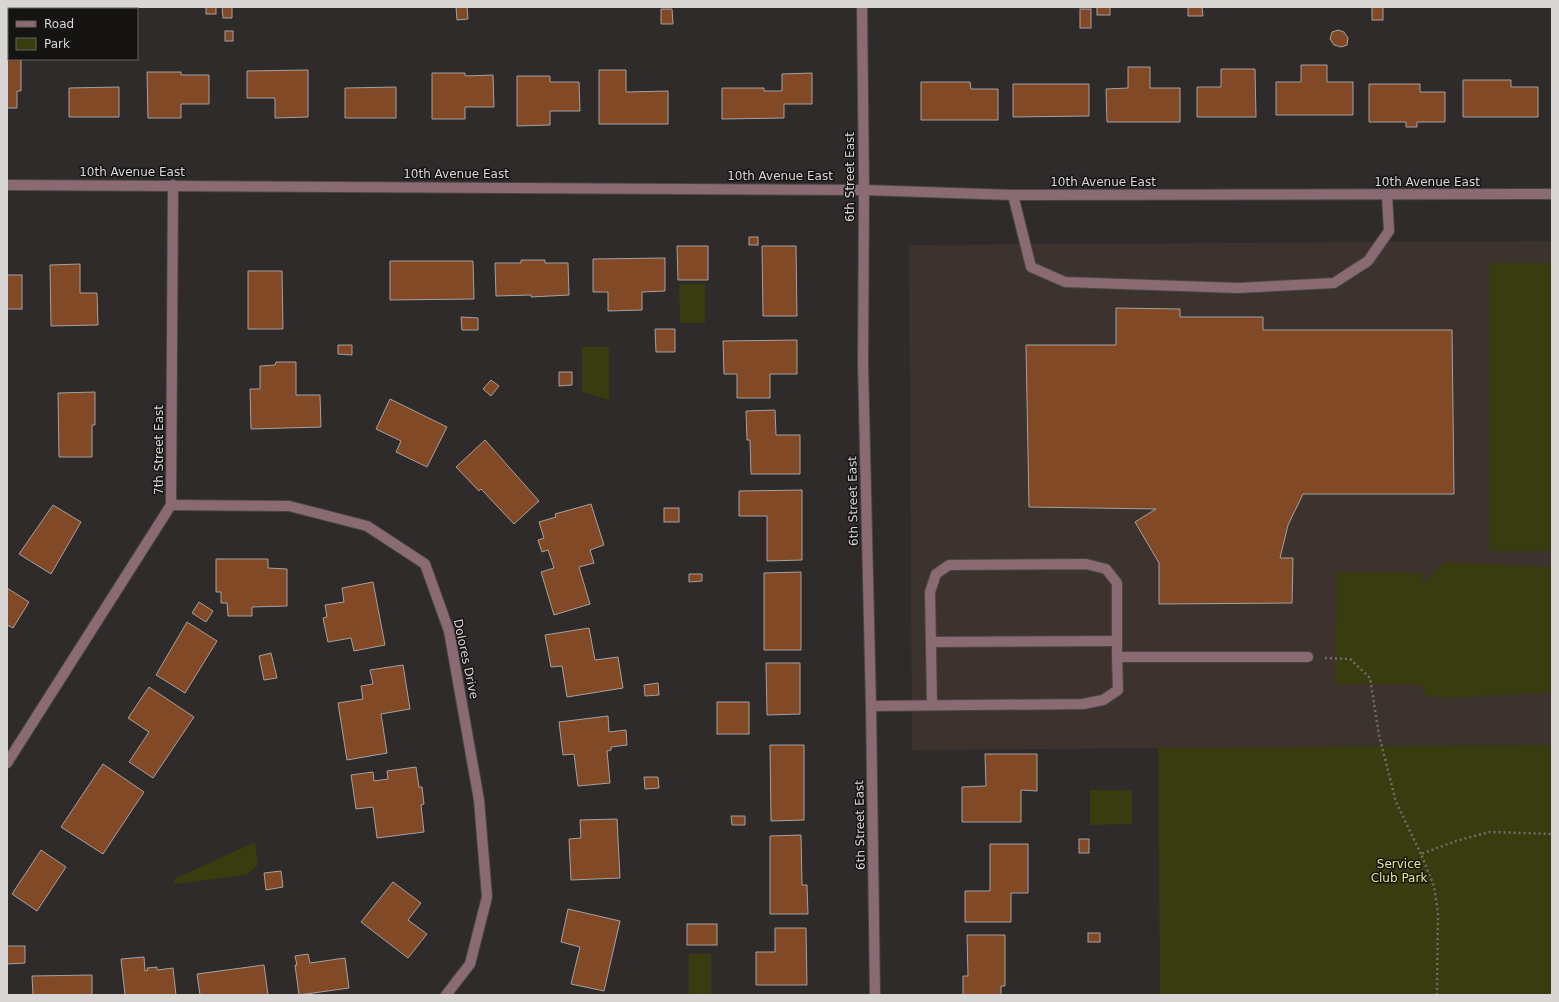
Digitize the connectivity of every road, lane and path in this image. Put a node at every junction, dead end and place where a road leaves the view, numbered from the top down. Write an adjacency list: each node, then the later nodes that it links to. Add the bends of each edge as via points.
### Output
1 (862, 7): 4 (street, 6th Street East)
2 (7, 185): 3 (street, 10th Avenue East)
3 (173, 185): 4 (street, 10th Avenue East); 8 (street, 7th Street East)
4 (864, 190): 6 (street, 10th Avenue East); 14 (street, 6th Street East, via 863,364)
5 (1552, 194): 7 (street, 10th Avenue East)
6 (1013, 195): 7 (street, 10th Avenue East); 7 (street, via 1031,267 1065,282 1238,288 1334,283 1368,261 1389,231)
7 (1387, 195)
8 (171, 505): 15 (street, 7th Street East); 18 (street, Dolores Drive, via 289,506 367,526 425,564 449,631 479,800 487,897 470,964)
9 (1118, 641): 10 (street); 10 (street, via 1117,583 1106,569 1086,564 964,564 949,565 936,574 930,592); 11 (street)
10 (931, 642): 13 (street)
11 (1118, 657): 12 (street); 13 (street, via 1118,690 1103,700 1083,704)
12 (1308, 657): 17 (path, via 1350,659 1370,678 1379,735 1396,802)
13 (932, 705): 14 (street)
14 (871, 706): 19 (street, 6th Street East)
15 (7, 763)
16 (1552, 834): 17 (path, via 1489,832)
17 (1421, 854): 20 (path, via 1434,886 1438,914)
18 (446, 995)
19 (875, 995)
20 (1437, 995)

